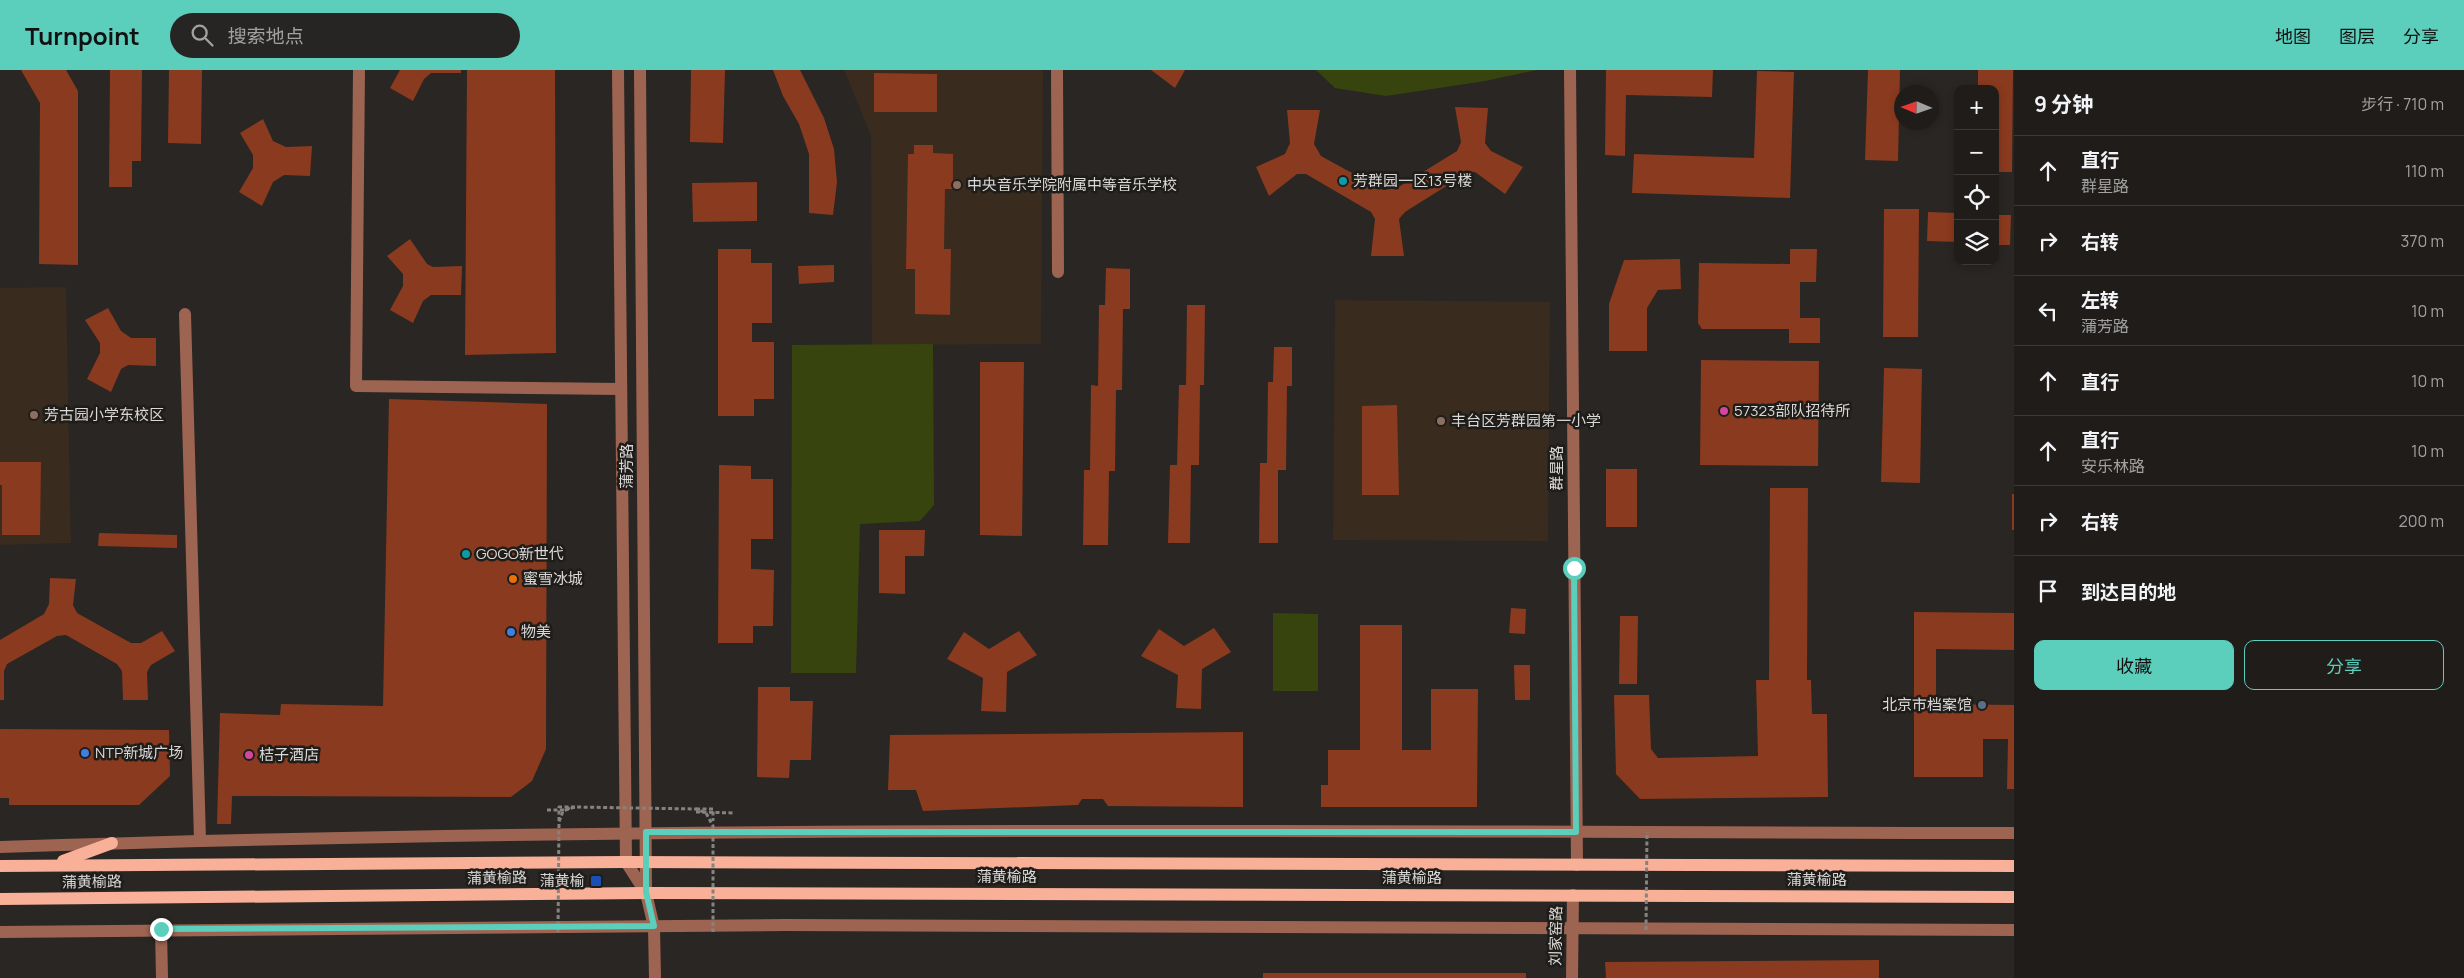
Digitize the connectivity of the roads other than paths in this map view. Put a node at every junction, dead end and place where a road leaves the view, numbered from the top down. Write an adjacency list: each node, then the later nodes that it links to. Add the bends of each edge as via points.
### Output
1 (359, 70): 8 (street, via 356,386)
2 (618, 70): 8 (street, 蒲芳路)
3 (640, 70): 10 (street, 蒲芳路)
4 (1057, 70): 6 (street)
5 (1570, 70): 11 (street, 群星路)
6 (1058, 272)
7 (185, 314): 13 (street)
8 (621, 389): 9 (street, 蒲芳路)
9 (625, 832): 10 (street); 13 (street); 16 (street, 蒲芳路)
10 (646, 832): 11 (street); 17 (street, 蒲芳路)
11 (1576, 832): 12 (street); 19 (street, 群星路)
12 (2014, 833)
13 (200, 840): 14 (street)
14 (112, 843): 15 (street); 18 (main road)
15 (0, 847)
16 (626, 862): 17 (main road, 蒲黄榆路); 18 (main road, 蒲黄榆路); 22 (street)
17 (646, 862): 19 (main road, 蒲黄榆路); 22 (street, 蒲芳路)
18 (56, 864): 20 (main road, 蒲黄榆路)
19 (1576, 865): 21 (main road, 蒲黄榆路)
20 (0, 866)
21 (2014, 866)
22 (646, 892): 23 (main road, 蒲黄榆路); 25 (main road, 蒲黄榆路); 26 (street)
23 (1573, 895): 24 (main road, 蒲黄榆路); 28 (street, 刘家窑路)
24 (2014, 897)
25 (0, 900)
26 (654, 926): 27 (street); 28 (street); 32 (street)
27 (161, 929): 30 (street); 31 (street)
28 (1572, 929): 29 (street); 33 (street, 刘家窑路)
29 (2014, 930)
30 (0, 932)
31 (162, 978)
32 (655, 978)
33 (1572, 978)

